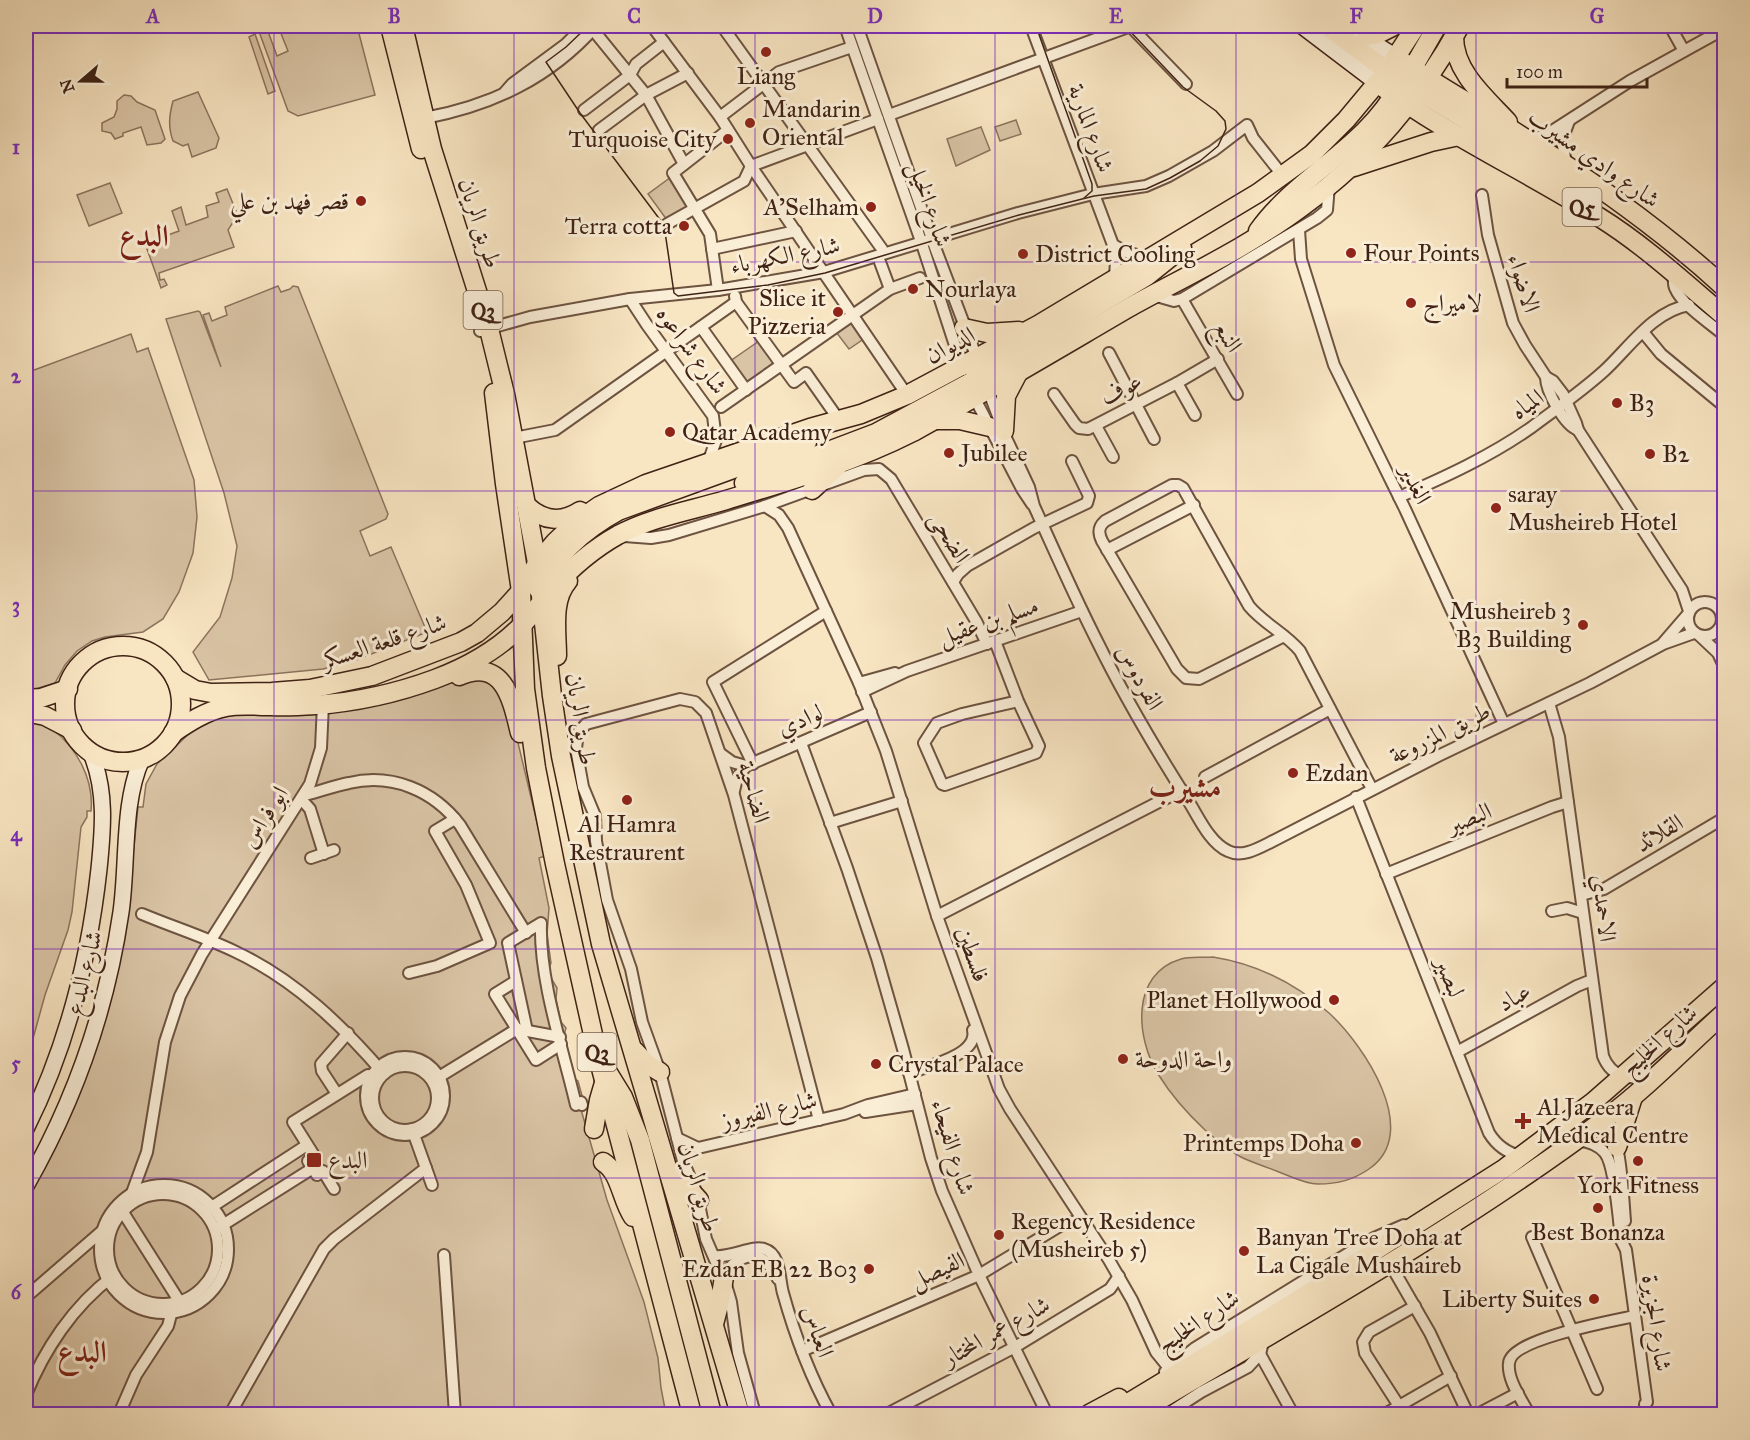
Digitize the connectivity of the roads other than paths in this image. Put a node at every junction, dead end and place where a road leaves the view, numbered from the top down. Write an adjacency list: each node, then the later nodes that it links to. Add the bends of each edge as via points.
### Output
1 (390, 26): 79 (main road, طريق الريان / Q3, via 416,135)
2 (403, 26): 31 (main road, طريق الريان / Q3)
3 (591, 26): 24 (street); 31 (street, via 550,69 524,86)
4 (652, 26): 19 (street)
5 (722, 26): 26 (street)
6 (844, 26): 20 (street, شارع الخيل)
7 (857, 26): 33 (street, شارع الخيل)
8 (1031, 26): 22 (street, شارع المارية)
9 (1131, 26): 22 (street); 27 (street)
10 (1302, 26): 25 (main road, شارع وادي مشيرب / Q5)
11 (1327, 26): 25 (main road)
12 (1394, 26): 18 (main road)
13 (1416, 26): 25 (main road)
14 (1437, 26): 25 (main road)
15 (1670, 26): 21 (street)
16 (1725, 29): 21 (street)
17 (1457, 31): 25 (main road); 37 (main road, via 1456,55 1466,74)
18 (1364, 35): 25 (main road, Q5)
19 (664, 42): 23 (street); 24 (street, via 636,64)
20 (852, 46): 26 (street, via 779,72); 33 (street, شارع الخيل)
21 (1684, 51): 32 (street)
22 (1043, 58): 33 (street, via 902,110); 46 (street, شارع المارية)
23 (687, 74): 28 (street); 30 (street)
24 (630, 75): 28 (street); 29 (street)
25 (1403, 81): 36 (main road, شارع وادي مشيرب / Q5, via 1426,117); 37 (main road, شارع وادي مشيرب / Q5); 42 (main road, الديوان, via 1389,128); 43 (main road, الديوان); 45 (main road, via 1560,177); 53 (main road, via 1349,146 1276,208)
26 (764, 84): 30 (street); 38 (street)
27 (1186, 84)
28 (646, 95): 34 (street); 39 (street)
29 (584, 110)
30 (720, 117): 35 (street)
31 (425, 118): 79 (main road, طريق الريان / Q3)
32 (1570, 119): 37 (street, via 1546,135); 41 (street, via 1562,140)
33 (887, 120): 38 (street); 54 (street, شارع الخيل); 54 (street, شارع الخيل)
34 (599, 130)
35 (728, 130): 39 (street); 40 (street)
36 (1459, 136): 42 (main road); 65 (main road, شارع وادي مشيرب / Q5, via 1601,218)
37 (1524, 137): 41 (main road, شارع وادي مشيرب / Q5)
38 (808, 145): 40 (street); 58 (street)
39 (684, 164): 48 (street, via 673,172)
40 (750, 166): 48 (street, via 744,181); 52 (street)
41 (1567, 167): 45 (main road, شارع وادي مشيرب / Q5)
42 (1349, 168): 44 (main road, الديوان)
43 (1283, 176): 46 (street, شارع الكهرباء, via 1246,125 1213,151 1169,176 1146,186); 50 (main road, الديوان)
44 (1329, 185): 51 (street, via 1327,210); 53 (main road, الديوان)
45 (1603, 191): 66 (main road, شارع وادي مشيرب / Q5)
46 (1093, 194): 54 (street, شارع الكهرباء); 56 (street, شارع المارية)
47 (1482, 195): 93 (street, الاضواء, via 1488,235 1513,323 1546,377 1548,389)
48 (695, 207): 49 (street); 57 (street, via 710,234)
49 (667, 224)
50 (1207, 224): 59 (main road, الديوان); 87 (main road, via 1147,276)
51 (1299, 230): 55 (street); 60 (street, الغدير)
52 (796, 231): 57 (street); 62 (street)
53 (1252, 240): 69 (main road, الديوان)
54 (927, 241): 62 (street, شارع الكهرباء); 78 (street, شارع الخيل); 87 (street, شارع الخيل)
55 (1278, 242): 60 (street); 71 (street)
56 (1113, 244): 59 (street, via 1133,255); 64 (street, شارع المارية)
57 (712, 249): 68 (street)
58 (882, 249)
59 (1149, 258): 64 (main road, الديوان)
60 (1300, 259): 109 (street, الغدير, via 1334,365)
61 (880, 262): 67 (street)
62 (824, 272): 68 (street, شارع الكهرباء); 73 (street)
63 (920, 278): 67 (street)
64 (1115, 279): 76 (main road, الديوان)
65 (1675, 280): 72 (street, شارع وادي مشيرب); 74 (main road, شارع وادي مشيرب / Q5); 75 (street, المياه, via 1669,304)
66 (1725, 287)
67 (890, 289): 73 (street)
68 (718, 290): 70 (street, شارع الكهرباء)
69 (1153, 295): 71 (street, via 1174,301); 86 (main road, الديوان)
70 (630, 299): 79 (street, شارع الكهرباء, via 530,316); 82 (street, شارع شراعوه)
71 (1182, 299): 84 (street, النبع)
72 (1689, 305): 75 (street, المياه); 81 (street, شارع وادي مشيرب)
73 (853, 314): 85 (street); 92 (street)
74 (1725, 316)
75 (1660, 317): 80 (street, المياه)
76 (1038, 325): 78 (main road, via 998,334); 87 (main road, الديوان)
77 (701, 327): 82 (street); 85 (street, via 736,299); 89 (street)
78 (964, 328): 87 (street, شارع الخيل)
79 (484, 330): 102 (main road, طريق الريان / Q3, via 506,393)
80 (1643, 332): 93 (street, المياه, via 1603,372); 95 (street, via 1661,354)
81 (1725, 335)
82 (666, 352): 102 (street, via 555,430); 107 (street, شارع شراعوه, via 713,416 716,441)
83 (1109, 353): 94 (street)
84 (1218, 359): 88 (street, عوف); 91 (street, النبع)
85 (781, 364): 89 (street); 98 (street, via 794,382 806,373)
86 (1019, 371): 87 (main road, الديوان); 101 (main road, via 1006,396)
87 (975, 379): 92 (main road, الديوان); 99 (main road, الديوان); 101 (street, الفردوس); 115 (main road, via 846,446 743,484)
88 (1177, 383): 94 (street, عوف); 97 (street)
89 (746, 390): 96 (street)
90 (1054, 393): 100 (street, عوف, via 1079,428)
91 (1237, 394)
92 (908, 395): 98 (main road, الديوان)
93 (1562, 404): 109 (street, المياه, via 1492,453); 123 (street, الاضواء, via 1571,426 1578,430)
94 (1135, 405): 100 (street, عوف); 103 (street)
95 (1725, 406)
96 (721, 407)
97 (1195, 415)
98 (842, 419): 107 (main road, الديوان); 122 (main road, via 814,439 618,511 572,544)
99 (934, 420): 101 (main road, via 960,420); 106 (main road, الديوان)
100 (1096, 426): 104 (street)
101 (997, 429): 116 (street, الفردوس, via 1029,487)
102 (507, 434): 112 (main road, طريق الريان / Q3); 122 (main road, طريق الريان / Q3, via 504,484)
103 (1154, 439)
104 (1113, 457)
105 (1072, 461): 116 (street, via 1089,501)
106 (844, 462): 108 (main road); 115 (main road, الديوان)
107 (708, 463): 110 (main road, الديوان, via 646,483)
108 (812, 490): 111 (street); 121 (street, الضحى, via 864,470 879,469 888,475)
109 (1399, 497): 149 (street, الغدير)
110 (615, 498): 112 (main road, via 596,500 562,519 546,518); 122 (main road, الديوان, via 576,522 555,542)
111 (786, 499): 113 (street); 117 (street, فلسطين)
112 (527, 506): 122 (main road, طريق الريان / Q3)
113 (765, 506): 117 (street, فلسطين, via 779,514); 118 (street, via 664,536)
114 (1194, 506): 120 (street); 120 (street, via 1181,486 1169,486 1102,524 1099,534); 133 (street, via 1250,606)
115 (691, 509): 118 (main road, الديوان, via 656,518)
116 (1042, 524): 121 (street, via 967,566); 127 (street, الفردوس)
117 (788, 528): 126 (street, فلسطين)
118 (618, 536): 119 (main road, الديوان)
119 (596, 549): 122 (main road, الديوان, via 561,579); 155 (main road, via 558,598 556,672 564,733)
120 (1107, 550): 133 (street, via 1186,678 1203,677)
121 (953, 582): 134 (street, الضحى)
122 (534, 585): 130 (main road, شارع قلعة العسكر); 130 (main road, الديوان); 155 (main road, طريق الريان / Q3)
123 (1682, 591): 124 (street); 128 (street)
124 (1701, 602): 125 (street); 128 (street)
125 (1719, 603): 129 (street)
126 (826, 610): 140 (street, فلسطين); 157 (street, via 713,682)
127 (1082, 611): 134 (street, مسلم بن عقيل); 161 (street, الفردوس, via 1128,700)
128 (1689, 613): 132 (street, via 1688,621); 135 (street, طريق المزروعة)
129 (1723, 616): 131 (street)
130 (511, 620): 138 (main road, شارع قلعة العسكر, via 372,676 329,686 212,693 195,690); 139 (main road, شارع قلعة العسكر, via 495,649); 144 (main road, via 494,637 460,658); 158 (main road, طريق الريان / Q3); 182 (main road, via 534,649 561,804 584,896)
131 (1715, 633): 132 (street); 136 (street)
132 (1697, 634): 135 (street, طريق المزروعة); 136 (street)
133 (1284, 636): 146 (street, via 1300,651)
134 (991, 643): 140 (street, مسلم بن عقيل, via 885,675); 143 (street, الضحى)
135 (1663, 644): 145 (street, طريق المزروعة)
136 (1718, 653): 137 (street)
137 (1725, 666)
138 (175, 678): 141 (main road, via 150,652 116,646 85,660); 151 (main road, via 181,710)
139 (418, 685): 144 (main road, شارع قلعة العسكر); 158 (main road, via 432,687 473,672 484,672 500,680 510,696 524,746)
140 (861, 687): 148 (street, فلسطين)
141 (68, 689): 142 (main road); 150 (main road, via 66,710)
142 (26, 699)
143 (1018, 701): 143 (street, الضحى, via 937,723 924,743 942,784 1036,753 1039,746)
144 (332, 703): 151 (main road, شارع قلعة العسكر, via 225,707); 163 (street, ابو فراس, via 319,758)
145 (1549, 703): 149 (street, طريق المزروعة); 166 (street, الاحمدي, via 1559,736)
146 (1330, 709): 159 (street); 160 (street)
147 (26, 712): 150 (main road, via 45,716)
148 (871, 712): 152 (street, لوادي); 165 (street, فلسطين)
149 (1504, 724): 160 (street, طريق المزروعة)
150 (72, 730): 153 (main road)
151 (173, 733): 156 (main road, via 163,746)
152 (801, 743): 157 (street, لوادي); 169 (street, شارع الفيحاء)
153 (90, 752): 156 (main road, via 115,761); 213 (main road, شارع البدع, via 100,780 103,818 92,927 62,1042)
154 (720, 754): 157 (street, via 732,762); 162 (street, الضاحية); 170 (street, الضاحية, via 706,713 690,700 676,700 586,724 578,733 576,748 595,816)
155 (561, 756): 182 (main road, طريق الريان / Q3)
156 (142, 759): 227 (main road, شارع البدع, via 131,790 122,910 101,1006 68,1100)
157 (749, 765): 162 (street, via 737,778)
158 (536, 768): 195 (main road, طريق الريان / Q3)
159 (1205, 777)
160 (1372, 789): 164 (street, طريق المزروعة)
161 (1182, 790): 171 (street, الفردوس, via 1215,842); 179 (street)
162 (734, 795): 212 (street, الضاحية)
163 (302, 797): 168 (street, via 358,781 393,782 431,797); 172 (street, via 329,852); 181 (street, ابو فراس)
164 (1356, 797): 171 (street, طريق المزروعة, via 1253,850); 173 (street, لبصير)
165 (902, 801): 169 (street); 179 (street, فلسطين)
166 (1568, 802): 173 (street, البصير); 174 (street, الاحمدي)
167 (1725, 818): 174 (street, القلائد, via 1604,890)
168 (455, 819): 180 (street); 183 (street, via 435,831 466,885 490,943)
169 (830, 823): 199 (street, شارع الفيحاء, via 877,958)
170 (595, 832): 198 (street, طريق الريان, via 607,900)
171 (1233, 853)
172 (311, 858)
173 (1386, 874): 193 (street, لبصير)
174 (1581, 895): 175 (street); 177 (street, الاحمدي)
175 (1567, 908): 176 (street); 177 (street)
176 (1552, 911)
177 (1583, 913): 184 (street, الاحمدي)
178 (142, 914): 181 (street)
179 (937, 915): 187 (street, فلسطين)
180 (526, 933): 185 (street, via 508,943); 191 (street, via 541,923 543,962)
181 (210, 941): 190 (street, via 284,980); 229 (street, ابو فراس, via 186,981 170,1025 147,1152)
182 (602, 944): 192 (main road, طريق الريان / Q3)
183 (410, 973)
184 (1592, 980): 193 (street, عباد); 202 (street, الاحمدي, via 1603,1056)
185 (516, 981): 189 (street); 189 (street, via 495,994)
186 (1725, 987): 202 (main road, شارع الخليج)
187 (970, 1009): 194 (street, via 974,1041); 196 (street, فلسطين)
188 (1725, 1013): 200 (main road, شارع الخليج)
189 (522, 1030): 191 (street); 191 (street, via 536,1060); 203 (street)
190 (348, 1033): 197 (street); 205 (street, via 321,1064)
191 (561, 1041): 208 (street, via 576,1105)
192 (632, 1047): 198 (main road); 223 (main road, طريق الريان / Q3)
193 (1457, 1052): 221 (street, لبصير, via 1492,1138 1505,1150)
194 (957, 1055): 196 (street, via 974,1053); 199 (street)
195 (598, 1057): 204 (main road, طريق الريان / Q3); 270 (main road, via 623,1097 640,1140)
196 (986, 1058): 233 (street, فلسطين, via 1010,1110)
197 (381, 1071): 201 (street); 203 (street, via 408,1066); 211 (street, via 374,1092)
198 (660, 1072): 216 (street, طريق الريان)
199 (909, 1073): 207 (street, شارع الفيحاء)
200 (1656, 1075): 202 (street); 206 (main road, شارع الخليج)
201 (371, 1077): 205 (street, via 368,1075); 211 (street, via 366,1101)
202 (1622, 1077): 209 (main road, شارع الخليج)
203 (436, 1079): 215 (street, via 434,1111)
204 (604, 1082): 214 (main road); 235 (main road, طريق الريان / Q3)
205 (337, 1095): 218 (street, via 293,1122)
206 (1634, 1095): 210 (main road, شارع الخليج); 219 (main road)
207 (916, 1099): 212 (street, شارع الفيروز); 242 (street, شارع الفيحاء, via 942,1191)
208 (582, 1105)
209 (1580, 1113): 210 (street, via 1596,1113); 221 (main road, شارع الخليج)
210 (1606, 1118): 217 (main road, شارع الخليج); 219 (street, شارع الجزيرة)
211 (373, 1119): 215 (street)
212 (819, 1120): 220 (street, شارع الفيروز)
213 (26, 1129)
214 (594, 1129)
215 (413, 1132): 225 (street)
216 (677, 1138): 220 (street, شارع الفيروز); 223 (street, طريق الريان)
217 (1576, 1139): 238 (street, شارع الجزيرة, via 1596,1145 1609,1160); 241 (main road, شارع الخليج)
218 (308, 1145): 224 (street, via 315,1157 308,1161); 232 (street)
219 (1617, 1147): 238 (street, شارع الجزيرة)
220 (698, 1148): 223 (street, شارع الفيروز)
221 (1521, 1156): 257 (main road, شارع الخليج, via 1425,1220)
222 (603, 1162): 235 (main road, via 613,1171 627,1207)
223 (676, 1165): 230 (main road, via 679,1179); 251 (main road, طريق الريان / Q3)
224 (313, 1168): 228 (street, via 317,1175 323,1171); 234 (street)
225 (426, 1168): 226 (street); 267 (street, via 324,1249)
226 (432, 1185)
227 (26, 1186)
228 (334, 1188)
229 (132, 1193): 231 (street); 232 (street, via 148,1186 174,1185 199,1195)
230 (699, 1200): 240 (street, طريق الريان, via 704,1233)
231 (120, 1208): 232 (street, via 141,1198 163,1194 186,1198); 236 (street, via 108,1216); 244 (street, via 108,1245); 249 (street)
232 (208, 1209): 234 (street)
233 (1084, 1221): 242 (street, الفيصل, via 1058,1227); 243 (street, فلسطين)
234 (219, 1227): 249 (street, via 228,1250 222,1275 207,1296)
235 (645, 1231): 269 (main road, طريق الريان / Q3)
236 (102, 1232): 244 (street, via 100,1256); 247 (street)
237 (1532, 1237): 252 (street)
238 (1626, 1251): 250 (street, شارع الجزيرة)
239 (444, 1255): 268 (street)
240 (714, 1256): 245 (street, طريق الريان); 246 (street, العباس, via 763,1248 776,1259)
241 (1389, 1262): 248 (street); 253 (main road, شارع الخليج)
242 (979, 1275): 254 (street, شارع الفيحاء); 255 (street, الفيصل)
243 (1119, 1276): 254 (street, شارع عمر المختار, via 1110,1289); 257 (street, فلسطين)
244 (111, 1277): 249 (street, via 118,1293 131,1304 156,1313); 262 (street, via 62,1329 44,1355)
245 (724, 1277): 246 (street, العباس, via 736,1261 752,1256 766,1262); 251 (main road); 272 (street, طريق الريان, via 741,1367)
246 (780, 1282): 255 (street, العباس)
247 (26, 1297)
248 (1415, 1306): 258 (street); 265 (street, via 1369,1332 1363,1342 1363,1350)
249 (178, 1307): 266 (street, via 136,1375)
250 (1635, 1316): 252 (street); 264 (street, شارع الجزيرة)
251 (714, 1324): 271 (main road, طريق الريان / Q3)
252 (1572, 1331): 260 (street); 263 (street, via 1513,1354 1509,1367)
253 (1262, 1346): 256 (street, شارع الخليج); 259 (street); 279 (main road, شارع الخليج)
254 (1015, 1347): 275 (street, شارع عمر المختار); 276 (street, شارع الفيحاء)
255 (802, 1351): 261 (street, العباس)
256 (1248, 1367): 259 (street, via 1262,1371); 280 (street, شارع الخليج)
257 (1167, 1374): 277 (main road, شارع الخليج); 278 (main road, شارع الخليج)
258 (1451, 1376): 265 (street); 283 (street)
259 (1275, 1383): 281 (street)
260 (1596, 1389)
261 (819, 1394): 273 (street, العباس); 274 (street, العباس)
262 (26, 1395)
263 (1520, 1396): 284 (street); 285 (street)
264 (1647, 1402): 286 (street, شارع الجزيرة); 287 (street, شارع الجزيرة)
265 (1399, 1406): 282 (street)
266 (120, 1414)
267 (230, 1414)
268 (455, 1414)
269 (692, 1414)
270 (712, 1414)
271 (740, 1414)
272 (755, 1414)
273 (822, 1414)
274 (831, 1414)
275 (887, 1414)
276 (1047, 1414)
277 (1089, 1414)
278 (1110, 1414)
279 (1136, 1414)
280 (1167, 1414)
281 (1293, 1414)
282 (1385, 1414)
283 (1468, 1414)
284 (1478, 1414)
285 (1529, 1414)
286 (1646, 1414)
287 (1652, 1414)

